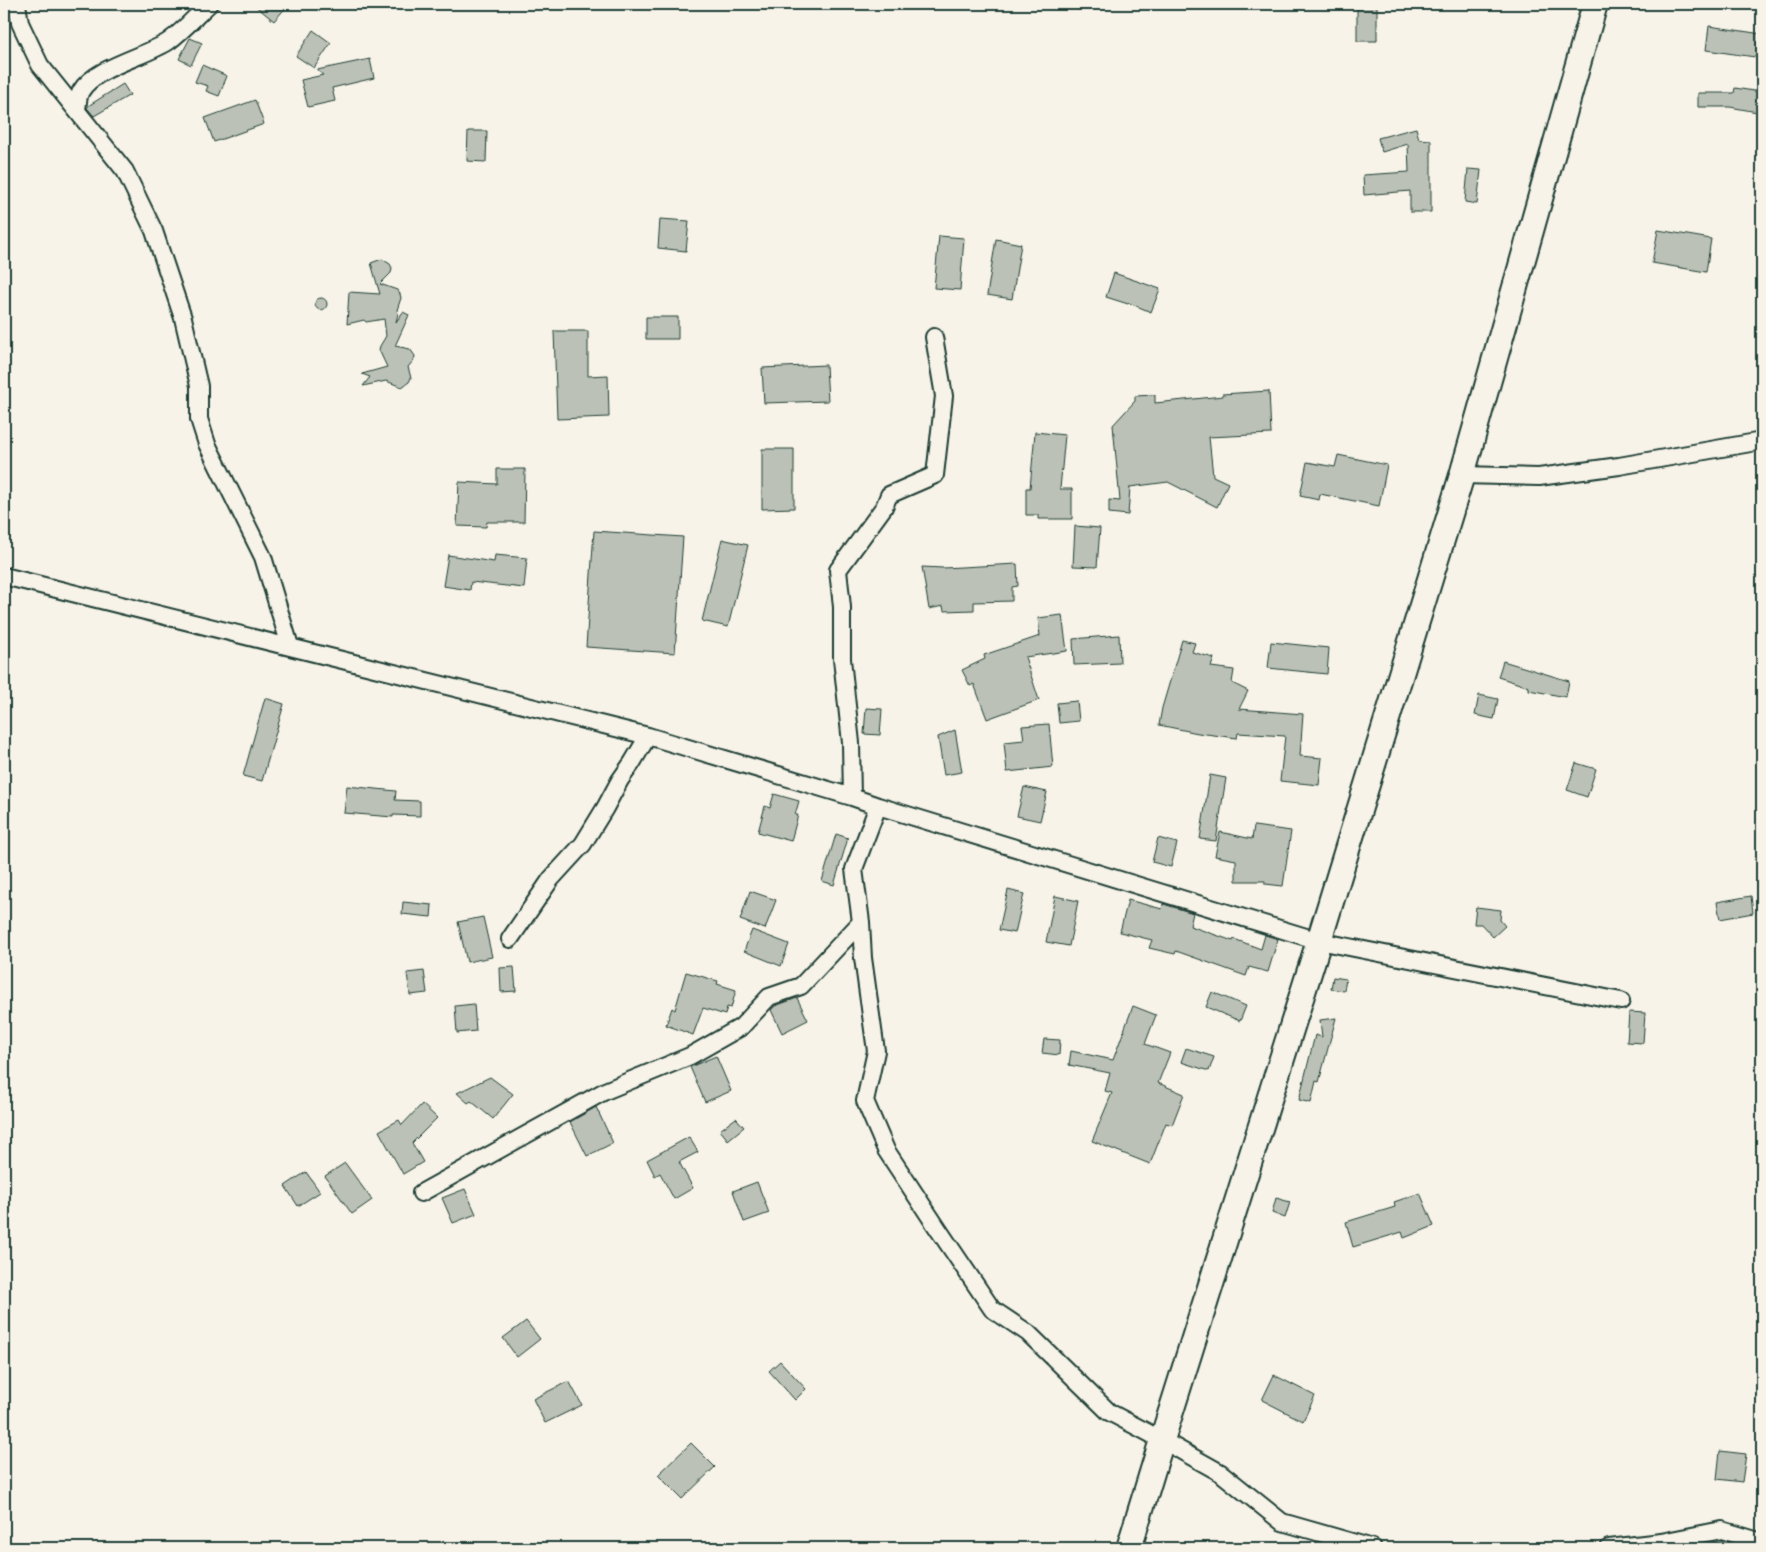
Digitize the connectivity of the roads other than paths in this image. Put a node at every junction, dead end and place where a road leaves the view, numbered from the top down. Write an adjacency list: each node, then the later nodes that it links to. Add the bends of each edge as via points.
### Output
1 (17, 4): 4 (street, via 20,23 40,64)
2 (209, 4): 4 (street, via 170,40 89,81 80,92)
3 (1596, 4): 7 (highway)
4 (77, 109): 9 (street, via 125,171 154,231 183,318 199,386 199,419 207,444 263,556)
5 (934, 337): 11 (street, via 944,396 935,475 889,496 838,570)
6 (1762, 441): 7 (street, via 1539,477)
7 (1462, 475): 15 (highway)
8 (4, 576): 9 (street)
9 (290, 646): 10 (street)
10 (648, 736): 11 (street); 14 (street, via 583,844 551,879)
11 (852, 797): 12 (street)
12 (878, 806): 13 (street, via 854,869); 15 (street)
13 (861, 922): 17 (street, via 801,986 769,997 741,1027 690,1056 605,1091); 18 (street, via 876,1051 864,1101 886,1150 992,1309 1028,1333 1108,1412)
14 (510, 939)
15 (1319, 941): 16 (street); 18 (highway)
16 (1621, 1002)
17 (421, 1193)
18 (1162, 1440): 20 (highway); 21 (street, via 1220,1474 1282,1522)
19 (1762, 1542): 22 (street, via 1722,1530)
20 (1129, 1548)
21 (1373, 1548)
22 (1610, 1548)

